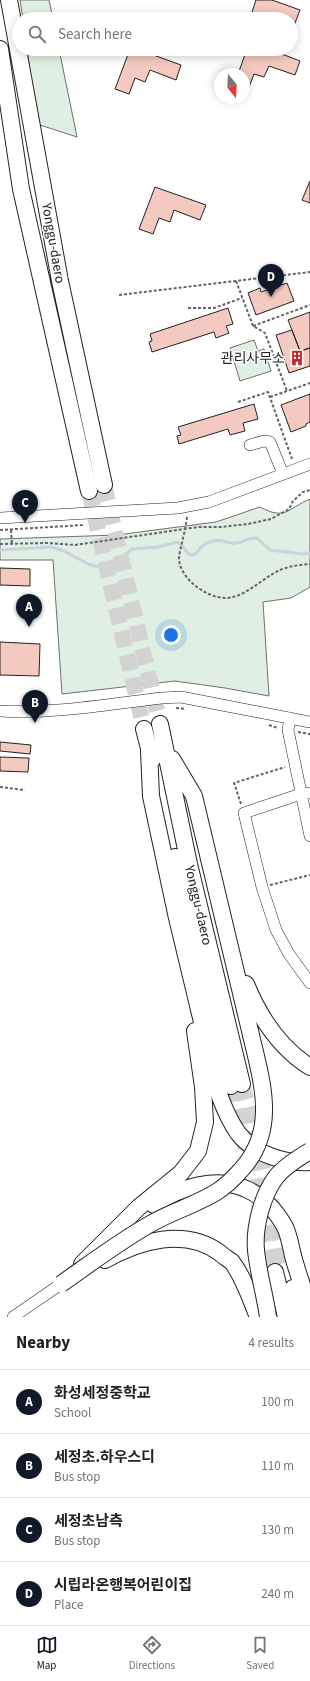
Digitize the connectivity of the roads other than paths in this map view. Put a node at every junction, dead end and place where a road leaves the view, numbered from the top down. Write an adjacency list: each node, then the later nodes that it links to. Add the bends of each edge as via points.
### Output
1 (9, 0): 2 (highway, Yonggu-daero)
2 (12, 17)
3 (0, 49): 9 (highway, Yonggu-daero, via 21,188)
4 (19, 56): 8 (highway, Yonggu-daero, via 60,281)
5 (250, 446): 7 (street, via 264,441 270,442)
6 (310, 464): 7 (street)
7 (283, 474): 10 (street, via 209,502 189,506)
8 (104, 485)
9 (89, 491)
10 (0, 518)
11 (0, 712): 12 (street, via 37,713 181,697)
12 (290, 718): 13 (street); 18 (street, via 288,730 295,764)
13 (310, 722)
14 (160, 724): 16 (highway, Yonggu-daero)
15 (144, 729): 17 (highway, Yonggu-daero)
16 (166, 750): 17 (highway, Yonggu-daero, via 236,1085); 21 (highway, via 194,796)
17 (149, 751): 20 (highway, via 151,796)
18 (306, 794): 19 (street); 22 (street, via 244,812 262,887 276,930 289,954)
19 (310, 836)
20 (177, 918): 25 (highway, via 220,1097 228,1117 239,1134 254,1147 285,1161); 26 (highway, via 203,1086 205,1122 198,1151 181,1173 139,1207)
21 (231, 950): 23 (highway, via 251,997 268,1024 285,1046); 26 (highway, bridge, via 264,1104 264,1125 259,1144 250,1160 217,1191 153,1222)
22 (310, 983)
23 (310, 1067)
24 (310, 1151): 30 (highway, bridge, via 296,1159 276,1177 261,1208 256,1250)
25 (310, 1162)
26 (61, 1284): 27 (highway, via 138,1216 160,1200 207,1184 227,1184 247,1189 265,1201 286,1228); 28 (street); 29 (highway, via 122,1250 152,1241 186,1239 214,1249 231,1261 242,1278)
27 (310, 1309)
28 (13, 1317)
29 (258, 1317)
30 (268, 1317)
31 (286, 1317): 32 (highway, via 281,1270)
32 (300, 1317)

